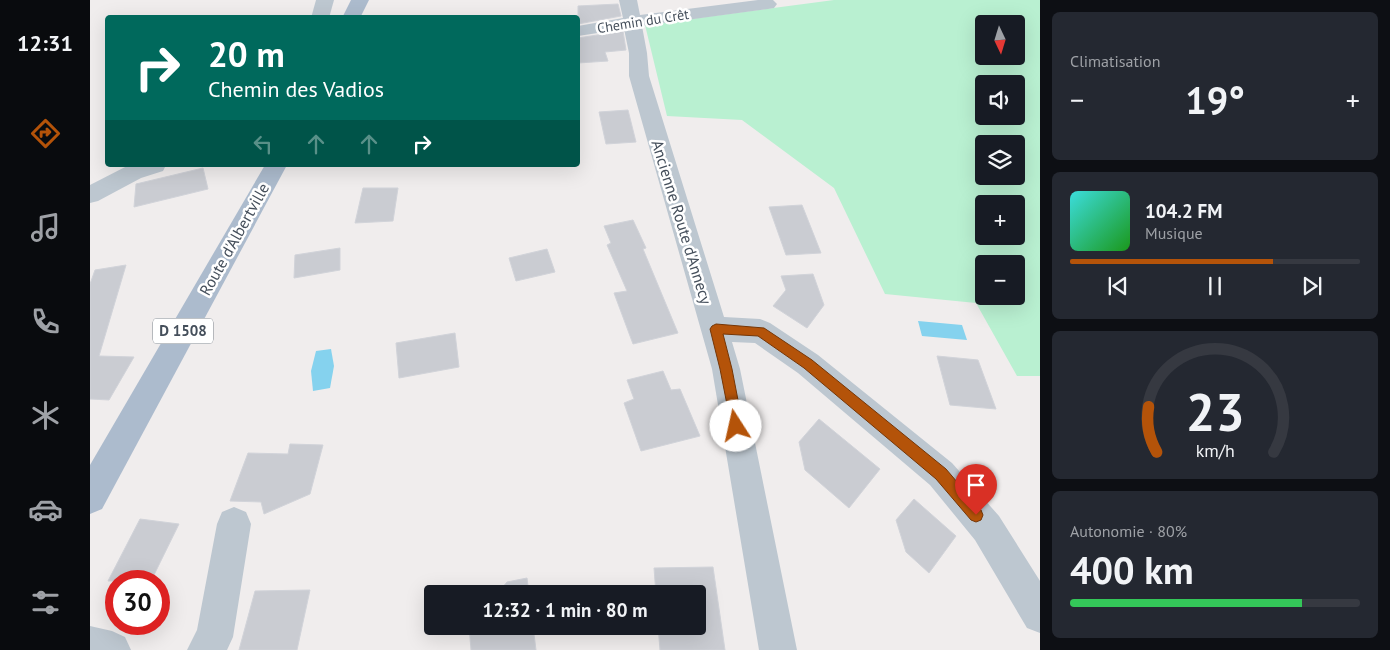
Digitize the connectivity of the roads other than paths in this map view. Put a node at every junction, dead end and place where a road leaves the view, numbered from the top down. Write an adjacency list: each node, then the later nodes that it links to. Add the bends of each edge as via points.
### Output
1 (324, 0): 5 (street)
2 (360, 0): 6 (main road)
3 (768, 4): 4 (street, Chemin du Crêt)
4 (631, 10): 7 (street, Chemin du Crêt); 11 (street, Ancienne Route d'Annecy, via 639,76)
5 (321, 15)
6 (352, 15)
7 (580, 30)
8 (149, 167): 10 (street)
9 (275, 167): 12 (main road, Route d'Albertville / D 1508)
10 (90, 195)
11 (716, 329): 14 (street, via 760,331 808,364 941,474 987,528); 18 (street, Ancienne Route d'Annecy)
12 (90, 497)
13 (234, 524): 17 (street, via 214,638)
14 (1040, 615)
15 (90, 645): 16 (street)
16 (112, 650)
17 (206, 650)
18 (778, 650)

